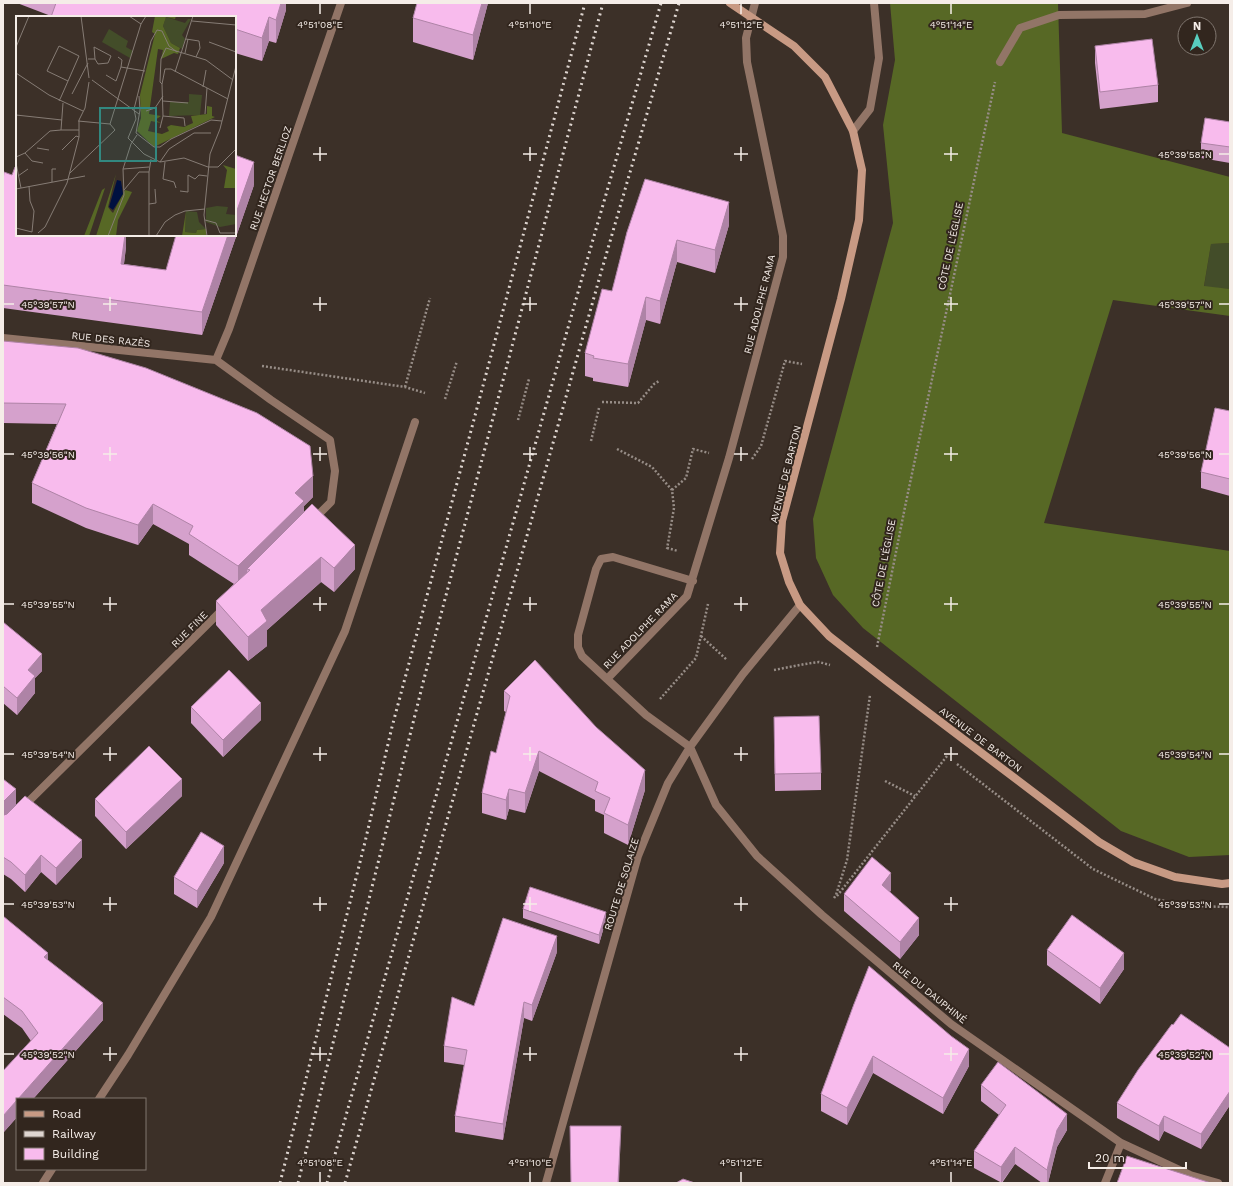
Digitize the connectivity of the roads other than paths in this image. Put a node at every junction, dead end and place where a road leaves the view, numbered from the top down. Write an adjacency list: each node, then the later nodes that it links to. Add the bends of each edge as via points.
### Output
1 (341, 3): 9 (street, RUE HECTOR BERLIOZ, via 229,329)
2 (730, 3): 7 (street, AVENUE DE BARTON, via 794,46 825,77)
3 (755, 3): 12 (street, RUE ADOLPHE RAMA, via 746,38 747,62 783,236 783,257)
4 (874, 3): 7 (street, via 879,58 870,109)
5 (1187, 3): 6 (street, via 1145,14 1059,15 1020,28)
6 (1000, 62)
7 (854, 131): 14 (street, AVENUE DE BARTON, via 862,170 859,220 841,299 782,521 780,553 789,582)
8 (3, 338): 9 (street, RUE DES RAZÈS)
9 (216, 360): 11 (street, via 330,440 335,471 331,502)
10 (415, 422): 19 (street, via 341,638 211,917 128,1056)
11 (308, 525)
12 (693, 582): 15 (street, RUE ADOLPHE RAMA, via 687,596); 15 (street, RUE ADOLPHE RAMA, via 613,557 601,559 578,636 578,647 582,656)
13 (229, 603): 17 (street, RUE FINE)
14 (800, 605): 16 (street, ROUTE DE SOLAIZE, via 742,674); 18 (street, AVENUE DE BARTON, via 829,636 1100,842 1133,862 1175,877)
15 (607, 679): 16 (street, via 646,715)
16 (690, 747): 20 (street, RUE DU DAUPHINÉ, via 716,805 757,856 822,915 951,1024); 23 (street, ROUTE DE SOLAIZE, via 668,783 638,856)
17 (20, 810)
18 (1230, 883)
19 (100, 1098)
20 (1121, 1144): 24 (street); 25 (street, RUE DU DAUPHINÉ, via 1190,1175)
21 (51, 1170): 22 (street)
22 (43, 1183)
23 (546, 1183)
24 (1105, 1183)
25 (1218, 1183)

